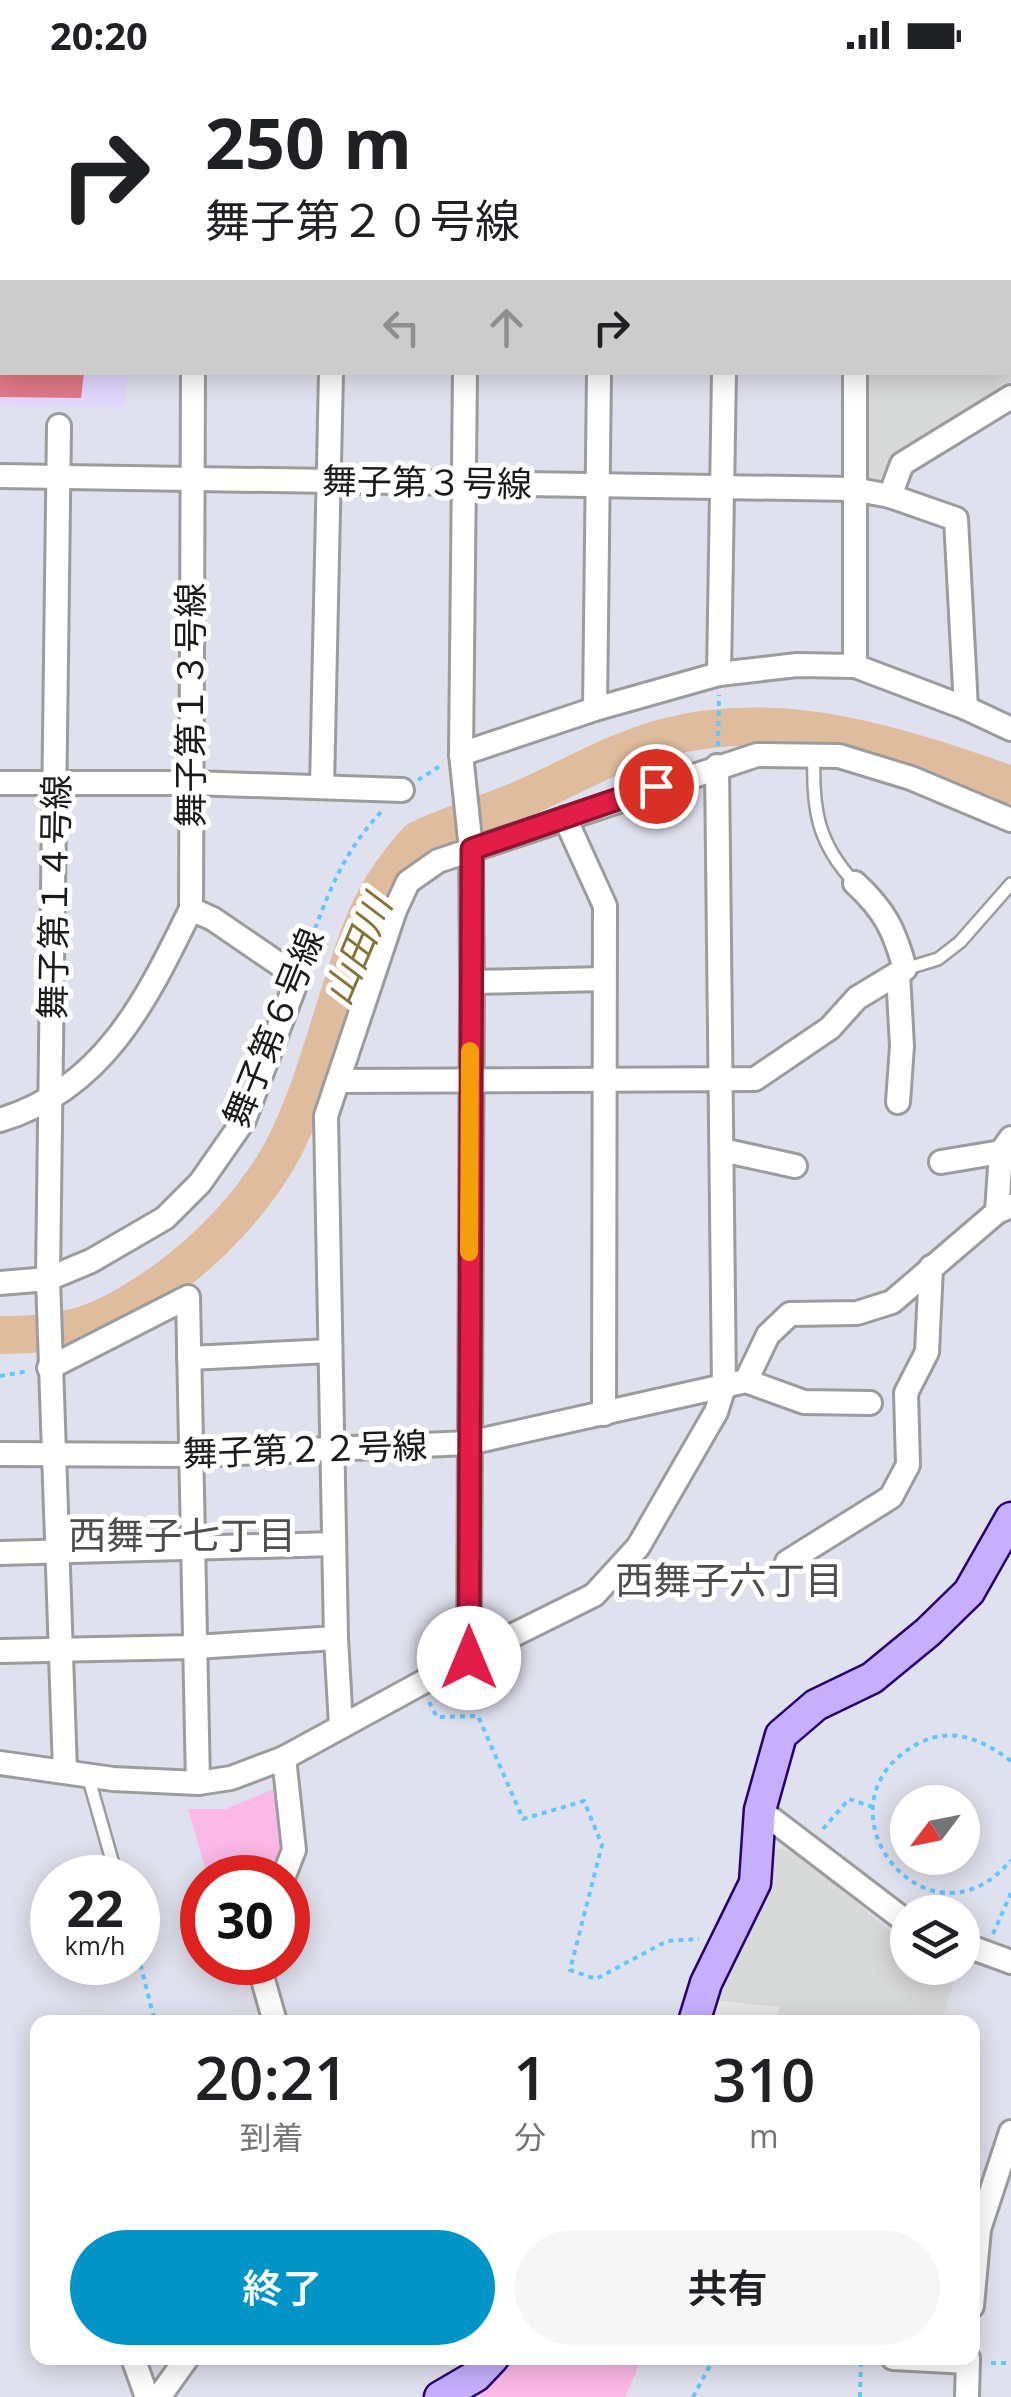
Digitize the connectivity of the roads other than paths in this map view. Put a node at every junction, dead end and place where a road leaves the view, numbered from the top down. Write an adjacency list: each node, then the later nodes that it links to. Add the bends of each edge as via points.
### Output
1 (193, 375): 11 (street, 舞子第１３号線)
2 (331, 375): 12 (street)
3 (465, 375): 13 (street)
4 (598, 375): 14 (street)
5 (724, 375): 15 (street)
6 (855, 375): 16 (street)
7 (1011, 397): 17 (street, via 902,464)
8 (59, 426): 10 (street, 舞子第１４号線)
9 (0, 476): 10 (street, 舞子第３号線)
10 (57, 478): 11 (street, 舞子第３号線); 26 (street, 舞子第１４号線)
11 (191, 480): 12 (street, 舞子第３号線); 27 (street, 舞子第１３号線)
12 (330, 482): 13 (street, 舞子第３号線); 29 (street)
13 (463, 484): 14 (street, 舞子第３号線); 23 (street)
14 (596, 485): 15 (street, 舞子第３号線); 21 (street)
15 (722, 487): 16 (street, 舞子第３号線); 19 (street)
16 (854, 488): 17 (street, 舞子第３号線); 18 (street)
17 (890, 496): 20 (street, 舞子第３号線, via 956,519)
18 (855, 666): 19 (street); 20 (street)
19 (719, 674): 21 (street)
20 (966, 708): 22 (street)
21 (595, 709): 23 (street)
22 (1011, 729)
23 (461, 754): 33 (street)
24 (814, 756): 25 (street, via 756,755); 32 (street, via 838,756 911,778); 34 (lane, via 812,803 839,866)
25 (717, 766): 31 (street); 41 (street)
26 (56, 783): 27 (street); 28 (street); 44 (street, 舞子第１４号線)
27 (192, 783): 29 (street); 36 (street, 舞子第１３号線)
28 (0, 784)
29 (322, 787): 30 (street)
30 (402, 790)
31 (565, 818): 33 (street); 38 (street, via 605,906)
32 (1011, 820)
33 (472, 849): 39 (street); 42 (street, via 438,860 408,882)
34 (855, 883): 37 (street, via 894,930)
35 (1011, 884): 37 (lane, via 960,942 938,959)
36 (190, 909): 44 (street, via 112,1049); 53 (street, 舞子第６号線, via 298,977 244,1120 200,1183 165,1218)
37 (902, 971): 41 (street, via 755,1079); 45 (street)
38 (604, 979): 39 (street); 43 (street)
39 (472, 982): 40 (street)
40 (470, 1079): 42 (street); 43 (street); 61 (street)
41 (721, 1079): 43 (street); 48 (street)
42 (338, 1080): 55 (street, via 326,1116)
43 (603, 1080): 60 (street)
44 (52, 1098): 46 (street); 53 (street, 舞子第１４号線)
45 (898, 1102)
46 (0, 1120)
47 (1006, 1145): 49 (street); 51 (street)
48 (722, 1150): 50 (street); 58 (street)
49 (941, 1162)
50 (795, 1166)
51 (1004, 1209): 52 (street)
52 (931, 1266): 58 (street, via 892,1302 857,1313 790,1314); 71 (street, via 927,1352 906,1393 908,1464 890,1496)
53 (48, 1279): 54 (street, 舞子第６号線); 57 (street, 舞子第１４号線)
54 (0, 1283)
55 (330, 1351): 56 (street); 62 (street)
56 (189, 1358): 57 (street, via 188,1297); 65 (street)
57 (49, 1368): 64 (street, 舞子第１４号線)
58 (735, 1384): 59 (street, via 804,1402); 60 (street, 舞子第２２号線); 76 (street, via 638,1546 594,1595)
59 (870, 1403)
60 (604, 1414): 61 (street, 舞子第２２号線)
61 (469, 1443): 62 (street, 舞子第２２号線); 76 (street)
62 (332, 1448): 65 (street, 舞子第２２号線); 67 (street)
63 (0, 1454): 64 (street, 舞子第２２号線)
64 (53, 1454): 65 (street, 舞子第２２号線); 70 (street, 舞子第１４号線)
65 (191, 1455): 68 (street)
66 (1011, 1518): 82 (main road, via 968,1592 928,1632 872,1678 816,1705 781,1734)
67 (334, 1544): 68 (street); 72 (street)
68 (192, 1549): 70 (street); 73 (street)
69 (0, 1552): 70 (street)
70 (59, 1552): 74 (street, 舞子第１４号線)
71 (787, 1562)
72 (336, 1638): 73 (street); 77 (street)
73 (195, 1647): 74 (street); 81 (street)
74 (59, 1649): 75 (street); 80 (street, 舞子第１４号線)
75 (0, 1651)
76 (469, 1658): 77 (street)
77 (342, 1726): 78 (street)
78 (284, 1758): 81 (street, via 231,1778); 84 (street)
79 (0, 1763): 80 (street)
80 (76, 1773): 81 (street); 83 (lane)
81 (198, 1782)
82 (760, 1810): 85 (street); 90 (main road, via 755,1883)
83 (108, 1855)
84 (292, 1855)
85 (890, 1909)
86 (980, 1950): 87 (street)
87 (1011, 1962)
88 (265, 1985): 89 (street)
89 (273, 2015)
90 (696, 2015)
91 (1011, 2132): 92 (street)
92 (980, 2229)
93 (136, 2365): 97 (street)
94 (182, 2365): 98 (street)
95 (486, 2365): 99 (main road)
96 (968, 2365): 100 (street)
97 (147, 2397)
98 (159, 2397)
99 (440, 2397)
100 (968, 2397)

